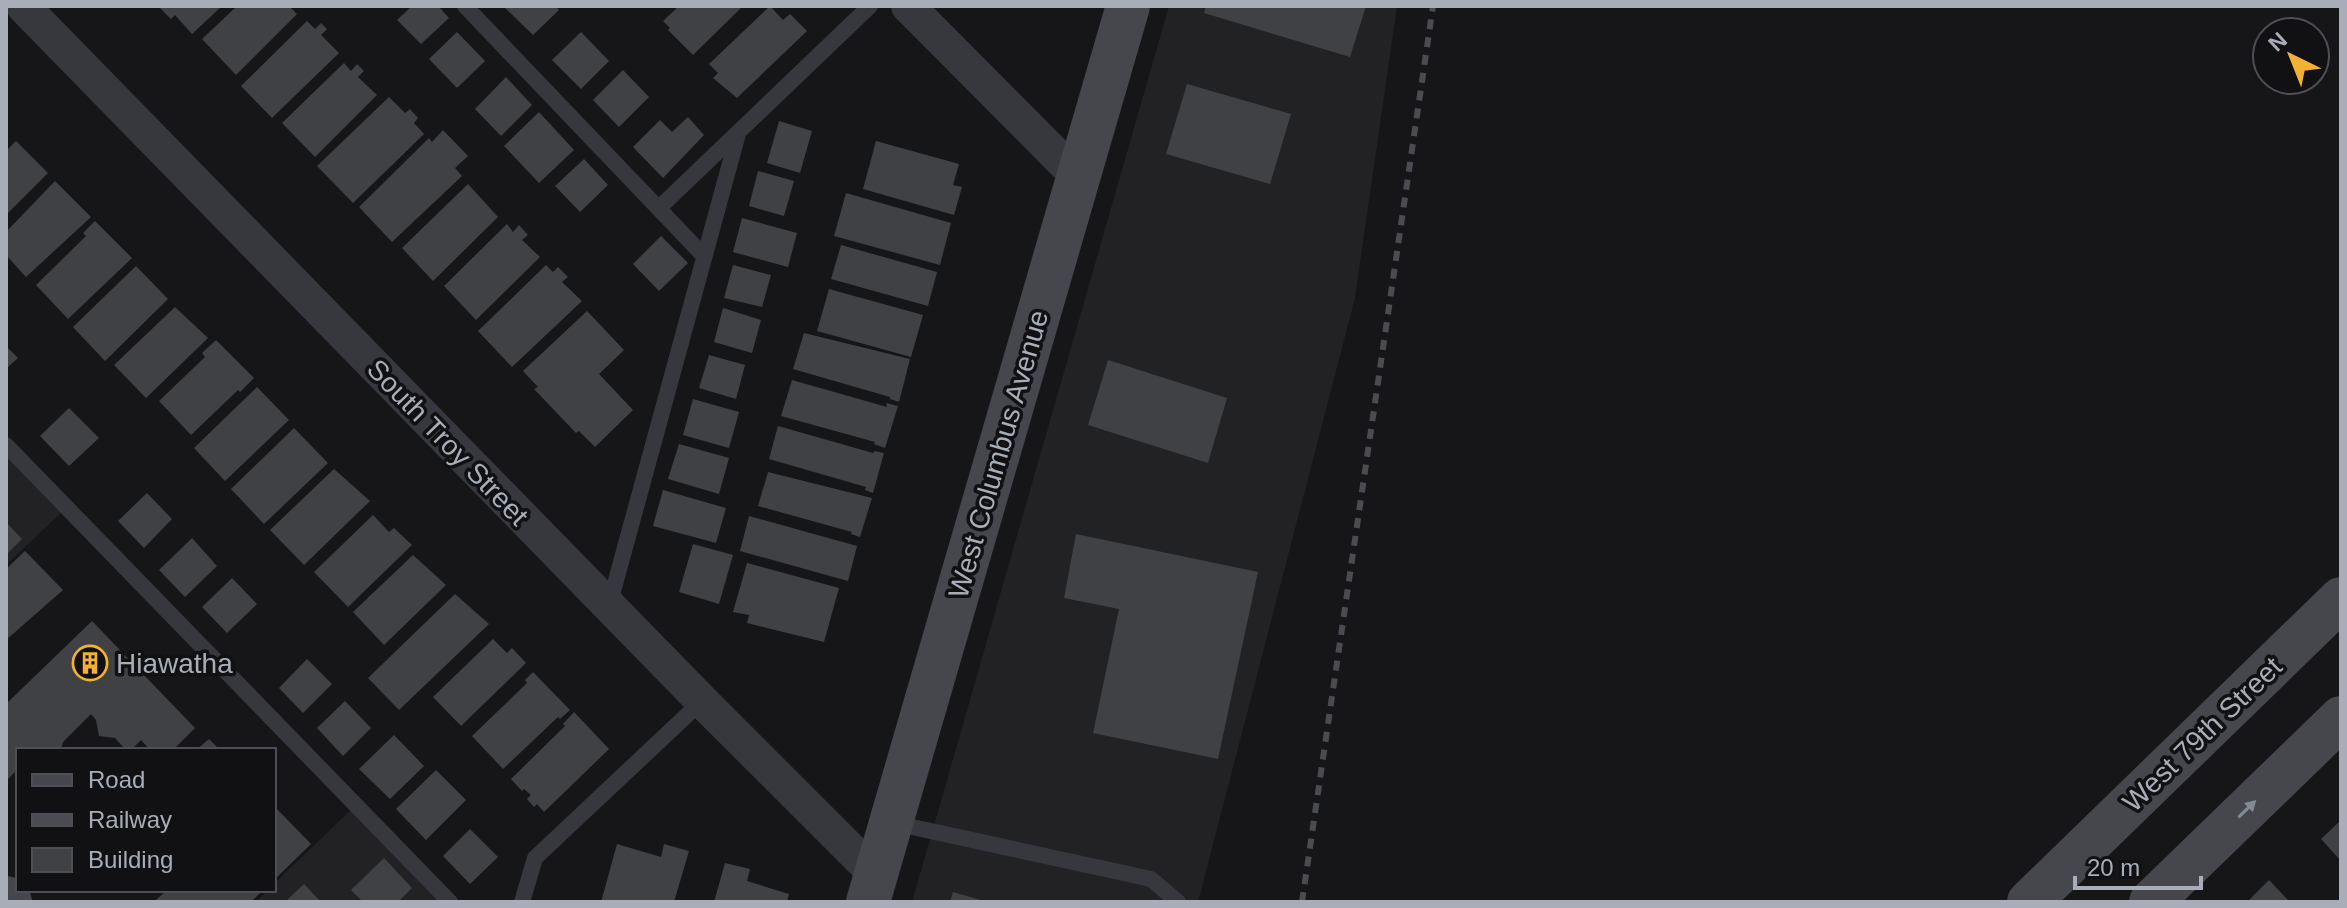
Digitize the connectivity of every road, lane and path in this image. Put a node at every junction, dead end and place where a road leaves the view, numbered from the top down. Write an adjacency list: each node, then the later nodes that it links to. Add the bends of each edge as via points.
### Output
1 (23, 6): 12 (street, South Troy Street)
2 (465, 6): 8 (lane)
3 (870, 6): 6 (lane)
4 (908, 6): 7 (street)
5 (1128, 6): 7 (main road, West Columbus Avenue)
6 (738, 134): 8 (lane); 9 (lane)
7 (1078, 177): 15 (main road, West Columbus Avenue)
8 (659, 208): 9 (lane)
9 (704, 256): 12 (lane)
10 (6, 445): 17 (lane)
11 (2341, 599): 20 (main road, West 79th Street)
12 (609, 606): 13 (street, South Troy Street)
13 (702, 701): 16 (street, South Troy Street); 18 (lane, via 535,858)
14 (2341, 718): 21 (main road, one-way to 14)
15 (892, 822): 16 (main road, West Columbus Avenue); 19 (lane, via 1151,879)
16 (872, 888)
17 (450, 902)
18 (522, 902)
19 (1178, 902)
20 (2029, 902)
21 (2151, 902)

